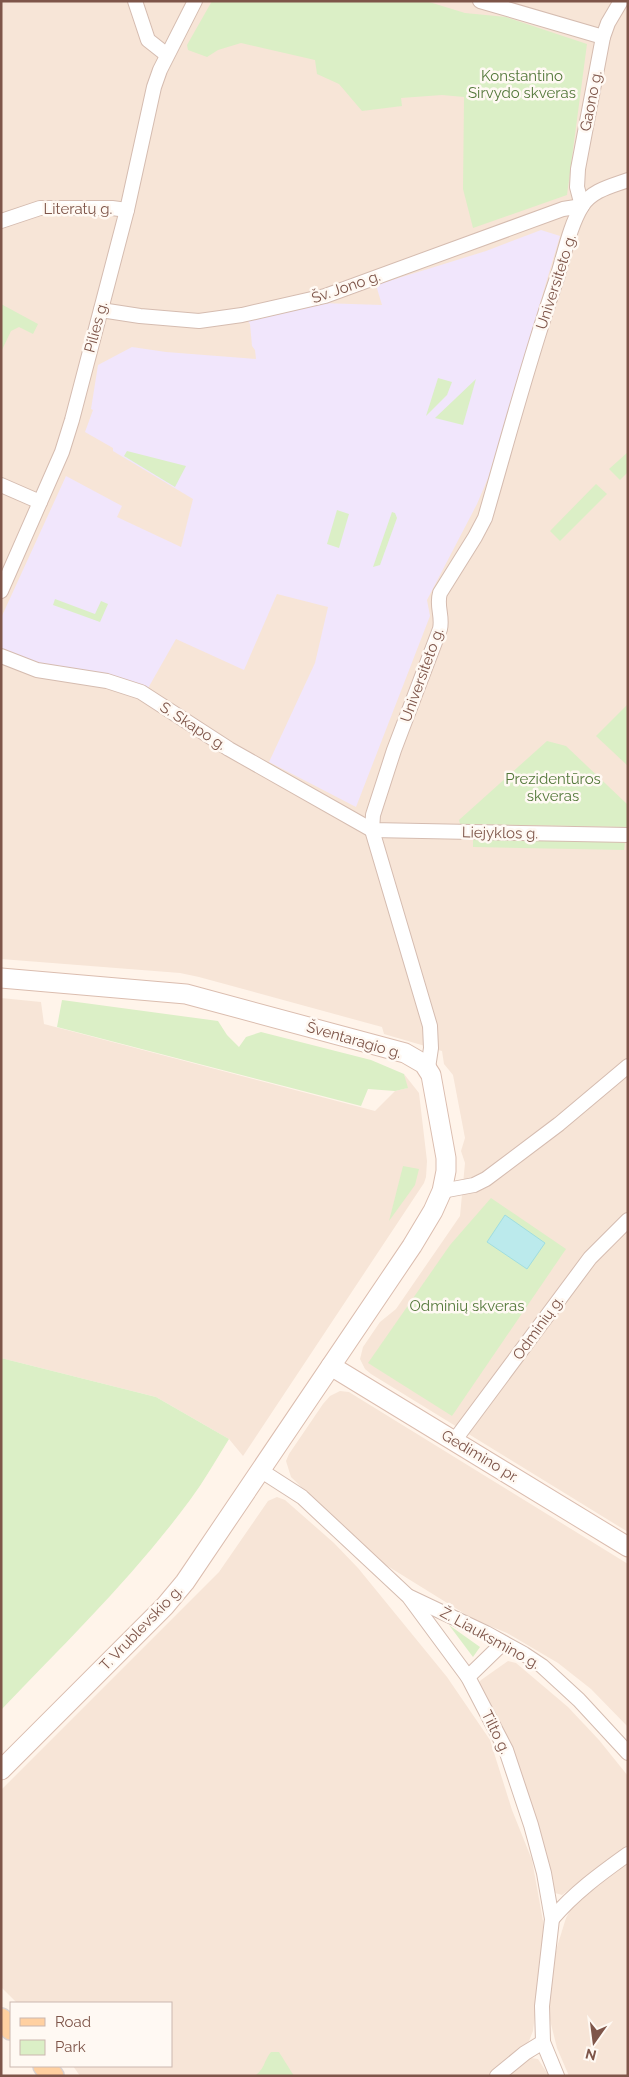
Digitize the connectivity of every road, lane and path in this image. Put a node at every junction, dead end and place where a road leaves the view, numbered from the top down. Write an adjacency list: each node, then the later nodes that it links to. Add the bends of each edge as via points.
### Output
1 (135, 1): 6 (street, via 148,40)
2 (195, 1): 6 (street, Pilies g.)
3 (480, 1): 5 (street)
4 (621, 1): 5 (street, Gaono g.)
5 (603, 37): 8 (street, Gaono g., via 578,169)
6 (167, 55): 9 (street, Pilies g., via 154,87)
7 (628, 180): 8 (street, via 594,194)
8 (582, 206): 11 (street, Šv. Jono g., via 563,209 325,296 222,320 199,321); 16 (street, Universiteto g., via 549,300 482,524 440,593 440,629 394,750 373,815)
9 (127, 210): 10 (street, Literatų g., via 40,208); 11 (street, Pilies g.)
10 (1, 221)
11 (101, 310): 13 (street, Pilies g., via 62,452)
12 (1, 485): 13 (street)
13 (40, 502): 14 (street, Pilies g.)
14 (1, 591)
15 (1, 656): 16 (street, S. Skapo g., via 37,670 107,681 141,692 229,749)
16 (372, 830): 17 (street, Liejyklos g.); 20 (street, Universiteto g., via 430,1026)
17 (628, 835)
18 (1, 978): 20 (main road, Šventaragio g., via 202,997 405,1053)
19 (628, 1066): 21 (street, via 486,1179 474,1185)
20 (428, 1068): 21 (main road, via 446,1158)
21 (442, 1191): 23 (main road, via 434,1211 412,1246)
22 (628, 1220): 24 (street, Odminių g., via 590,1258)
23 (331, 1366): 24 (main road, Gedimino pr.); 25 (main road)
24 (454, 1440): 26 (main road, Gedimino pr.)
25 (260, 1470): 27 (street, Tilto g., via 302,1497); 31 (main road, T. Vrublevskio g., via 185,1582)
26 (628, 1547)
27 (409, 1597): 28 (street, Ž. Liauksmino g.); 29 (street, Tilto g.)
28 (503, 1643): 29 (street); 30 (street, Ž. Liauksmino g., via 542,1666)
29 (468, 1677): 33 (street, Tilto g., via 506,1750 544,1873)
30 (628, 1753)
31 (1, 1770)
32 (628, 1854): 33 (street, via 592,1880)
33 (552, 1919): 36 (street, Tilto g., via 542,2006)
34 (1, 2019): 35 (main road)
35 (10, 2028)
36 (543, 2042): 37 (street, via 525,2052); 38 (street, Tilto g.)
37 (497, 2076)
38 (558, 2076)

